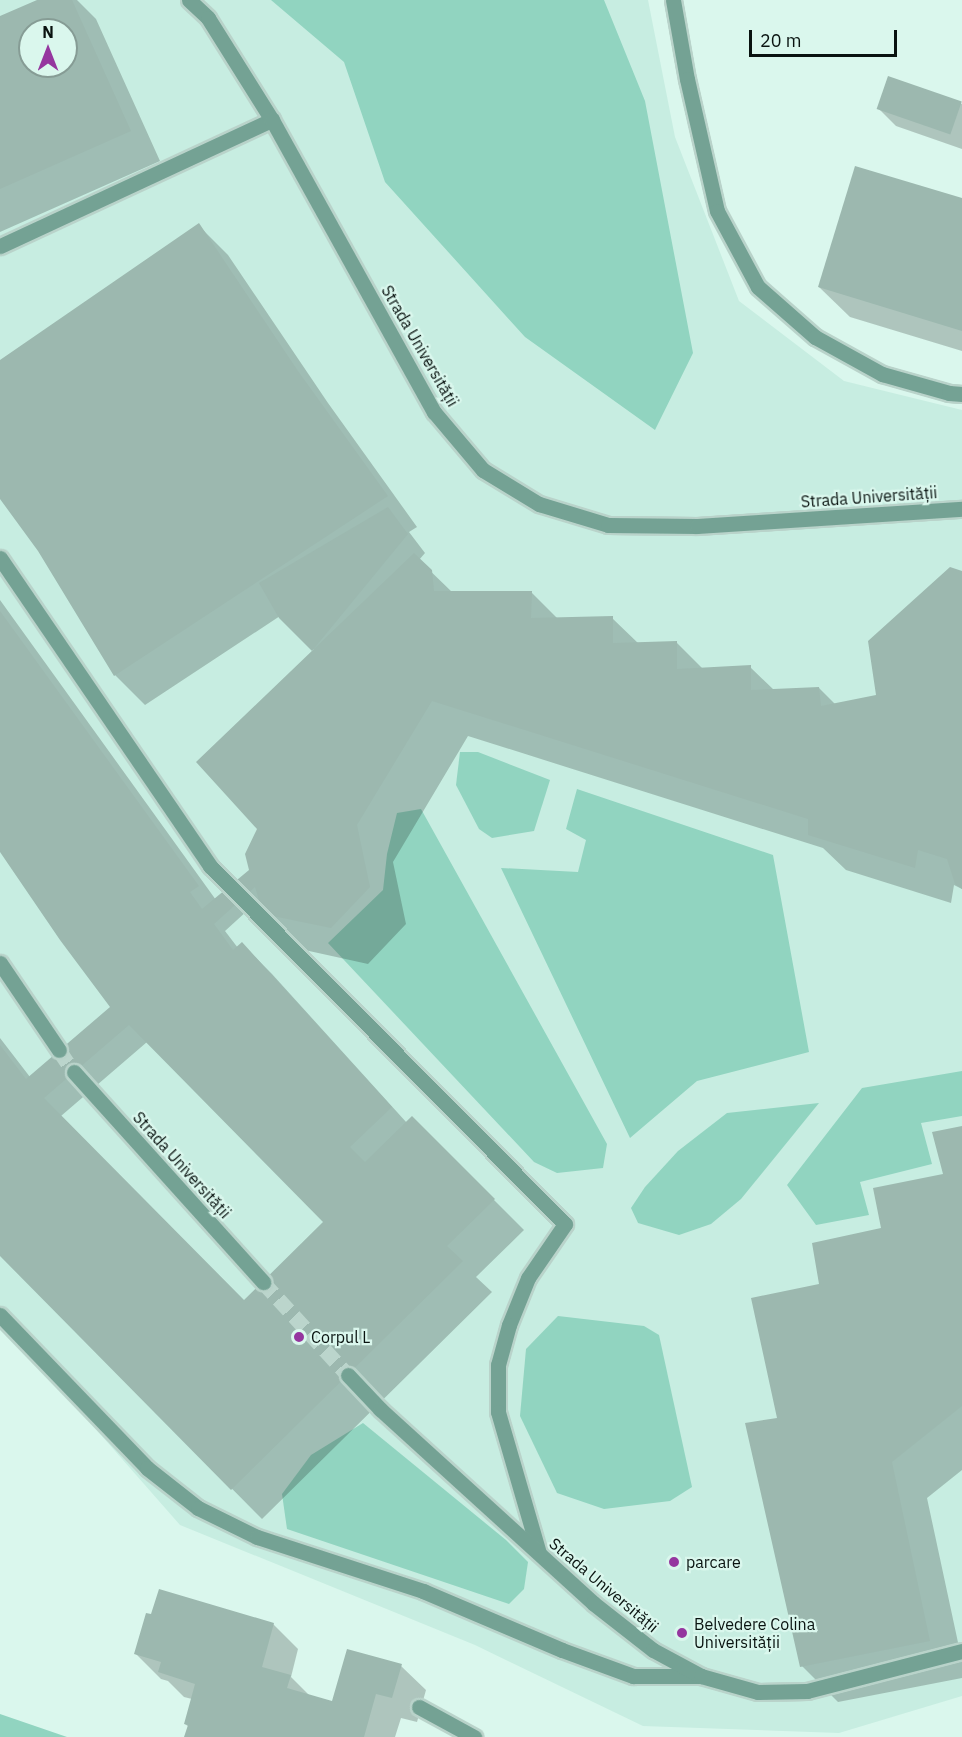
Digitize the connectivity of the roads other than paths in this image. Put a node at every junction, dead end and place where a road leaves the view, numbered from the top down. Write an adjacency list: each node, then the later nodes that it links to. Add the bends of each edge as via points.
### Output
1 (189, 0): 3 (street, Strada Universității, via 208,18)
2 (673, 0): 5 (street, via 717,211 758,287 815,337 882,374)
3 (272, 120): 4 (street); 6 (street, Strada Universității, via 434,412 483,470 539,504 609,525 697,526)
4 (0, 246)
5 (962, 394)
6 (962, 509)
7 (0, 558): 14 (street, via 210,866 565,1224 528,1278 498,1365 498,1412)
8 (0, 963): 9 (street)
9 (59, 1050)
10 (74, 1072): 11 (street, Strada Universității)
11 (263, 1282)
12 (0, 1315): 16 (street, via 147,1468 198,1508 257,1537 423,1591 633,1676)
13 (348, 1375): 14 (street, Strada Universității, via 380,1409)
14 (539, 1553): 16 (street, Strada Universității, via 653,1650)
15 (962, 1651): 16 (street, Strada Universității, via 807,1691 758,1692)
16 (701, 1676)
17 (419, 1707): 18 (street)
18 (474, 1737)

